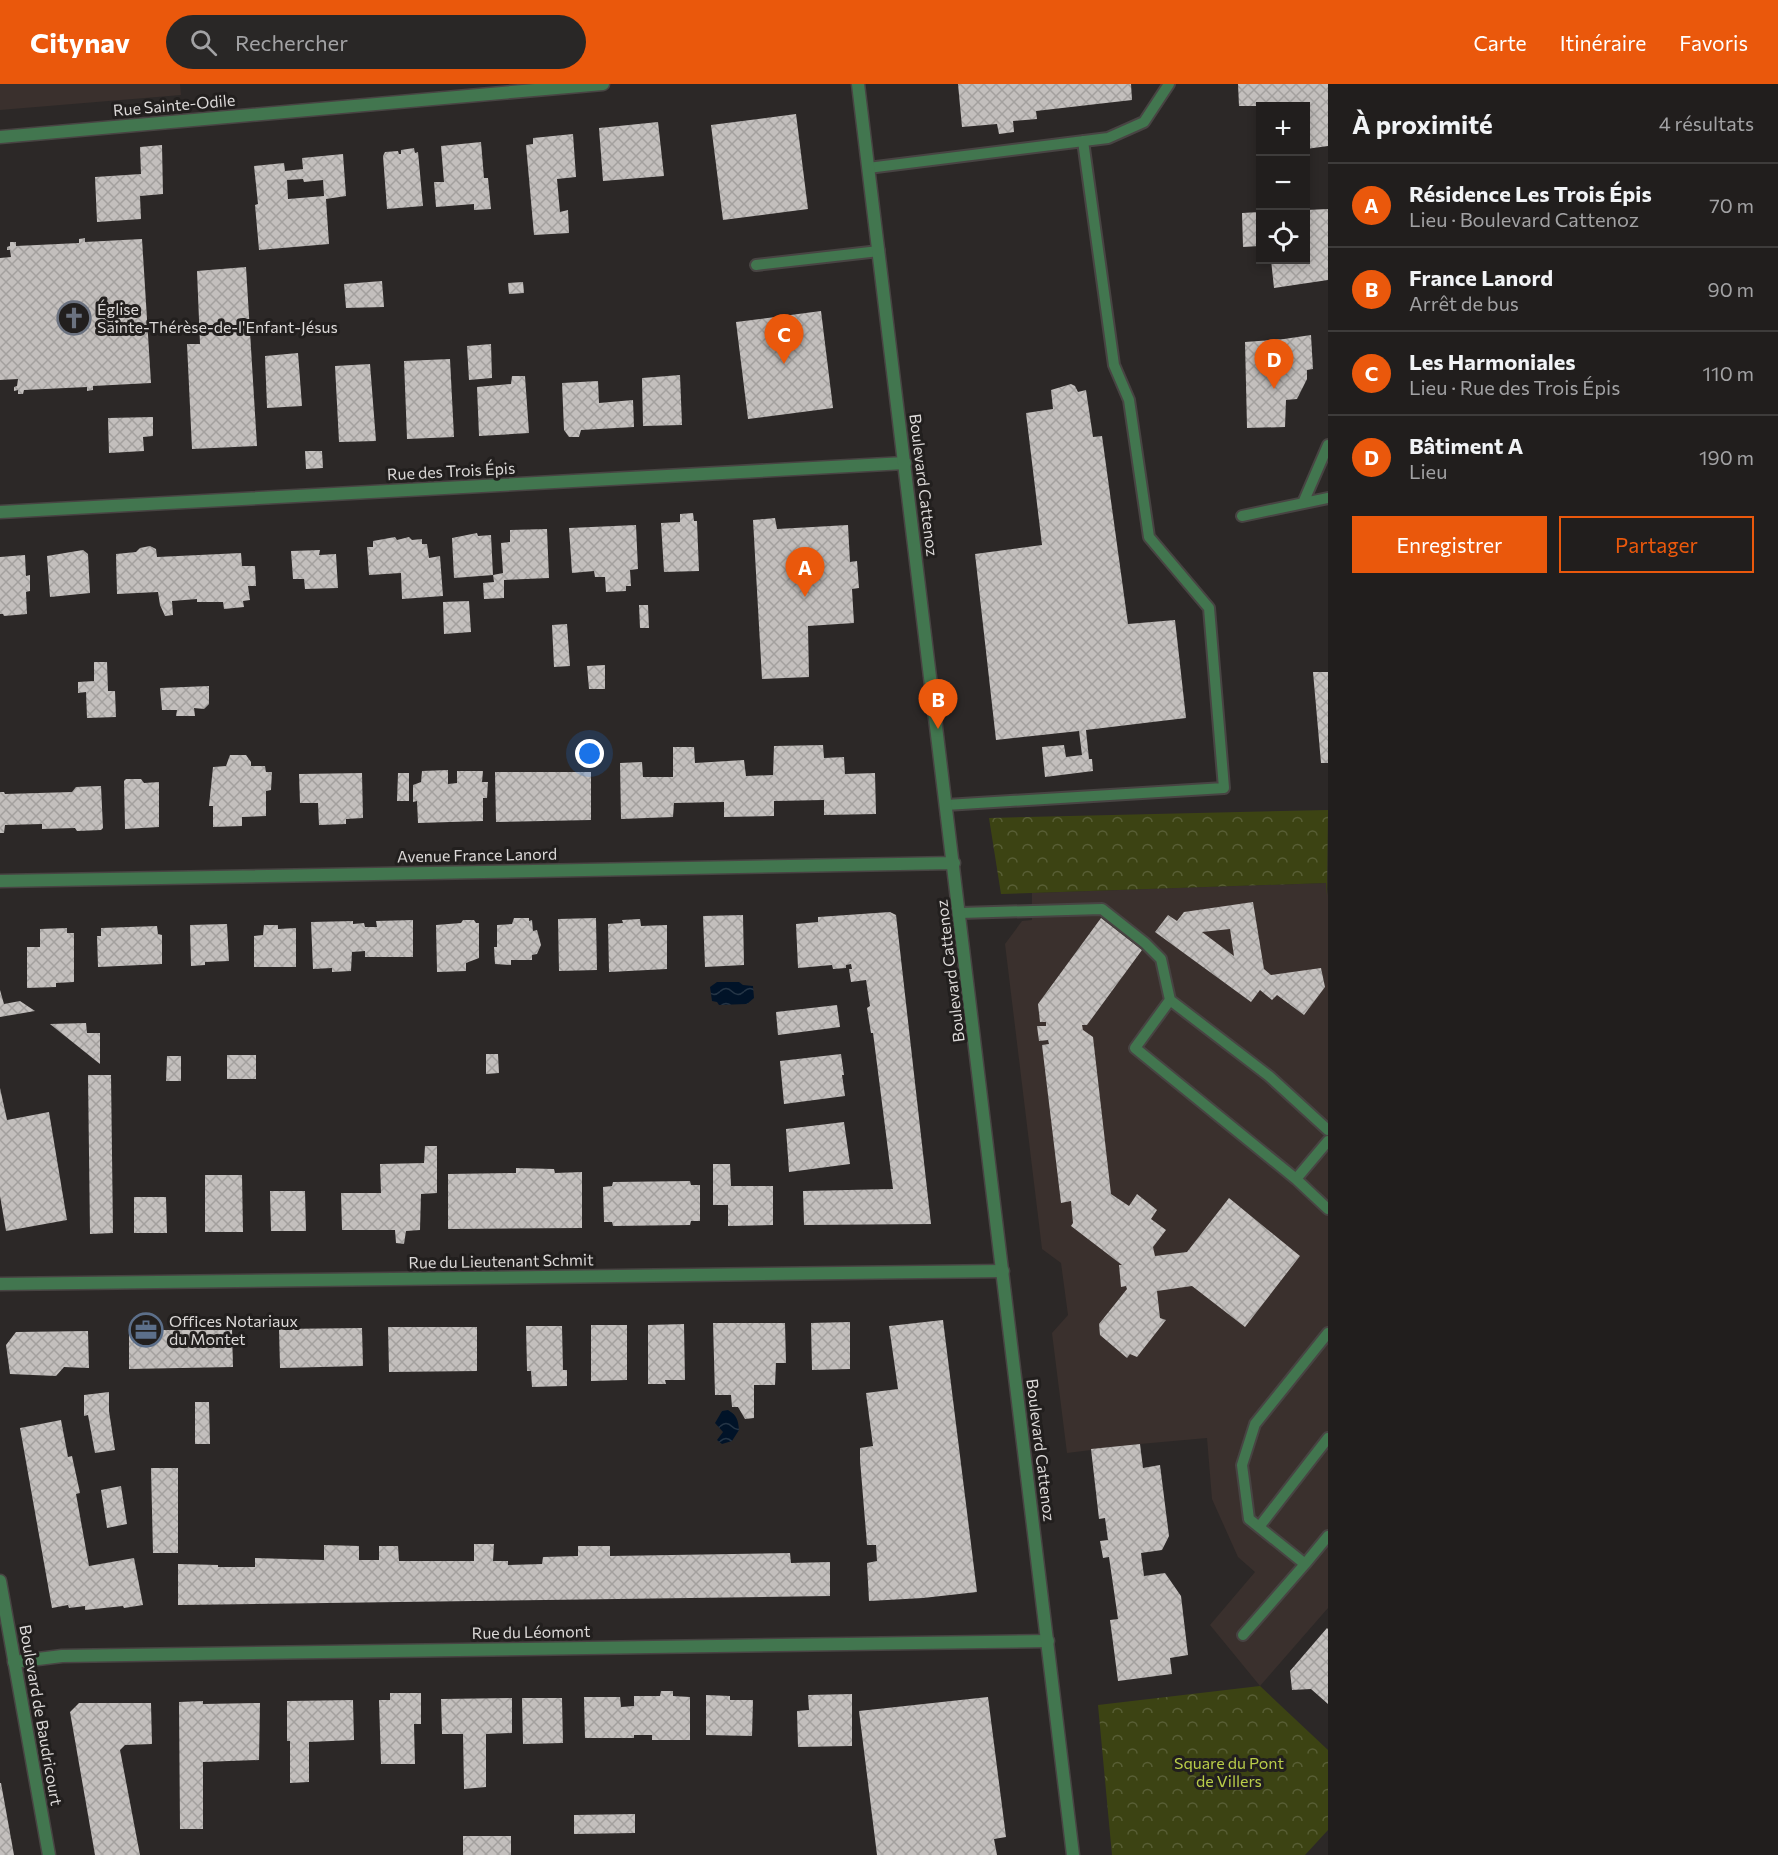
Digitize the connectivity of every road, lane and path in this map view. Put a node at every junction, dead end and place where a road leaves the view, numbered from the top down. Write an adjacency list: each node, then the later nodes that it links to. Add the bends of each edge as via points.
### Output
1 (603, 84): 4 (street, Rue Sainte-Odile)
2 (858, 84): 6 (street, Boulevard Cattenoz)
3 (1169, 84): 5 (lane, via 1144,122 1108,138)
4 (0, 137)
5 (1083, 141): 6 (lane); 15 (lane, via 1114,365 1129,400 1149,537 1209,608 1224,788)
6 (868, 168): 7 (street, Boulevard Cattenoz)
7 (879, 251): 8 (lane); 10 (street, Boulevard Cattenoz)
8 (756, 265)
9 (1328, 445): 12 (lane)
10 (905, 463): 13 (street, Rue des Trois Épis); 15 (street, Boulevard Cattenoz)
11 (1328, 498): 12 (lane)
12 (1303, 502): 14 (lane)
13 (0, 512)
14 (1242, 516)
15 (946, 805): 16 (street, Boulevard Cattenoz)
16 (954, 863): 17 (street, Avenue France Lanord); 18 (street, Boulevard Cattenoz)
17 (0, 881)
18 (960, 913): 19 (lane, via 1102,909 1161,960); 24 (street, Boulevard Cattenoz)
19 (1170, 1000): 20 (lane, via 1269,1076); 22 (lane, via 1135,1048)
20 (1328, 1130)
21 (1328, 1141): 22 (lane)
22 (1296, 1179): 23 (lane)
23 (1328, 1209)
24 (1003, 1271): 25 (street, Rue du Lieutenant Schmit); 33 (street, Boulevard Cattenoz)
25 (0, 1284)
26 (1328, 1333): 28 (lane, via 1255,1424 1242,1465 1249,1519)
27 (1328, 1438): 28 (lane)
28 (1259, 1527): 30 (lane)
29 (1328, 1536): 30 (lane)
30 (1305, 1564): 32 (lane)
31 (0, 1581): 34 (street, Boulevard de Baudricourt)
32 (1243, 1635)
33 (1048, 1641): 34 (street, Rue du Léomont, via 62,1656); 36 (street, Boulevard Cattenoz)
34 (14, 1662): 35 (street, Boulevard de Baudricourt)
35 (49, 1855)
36 (1073, 1855)

